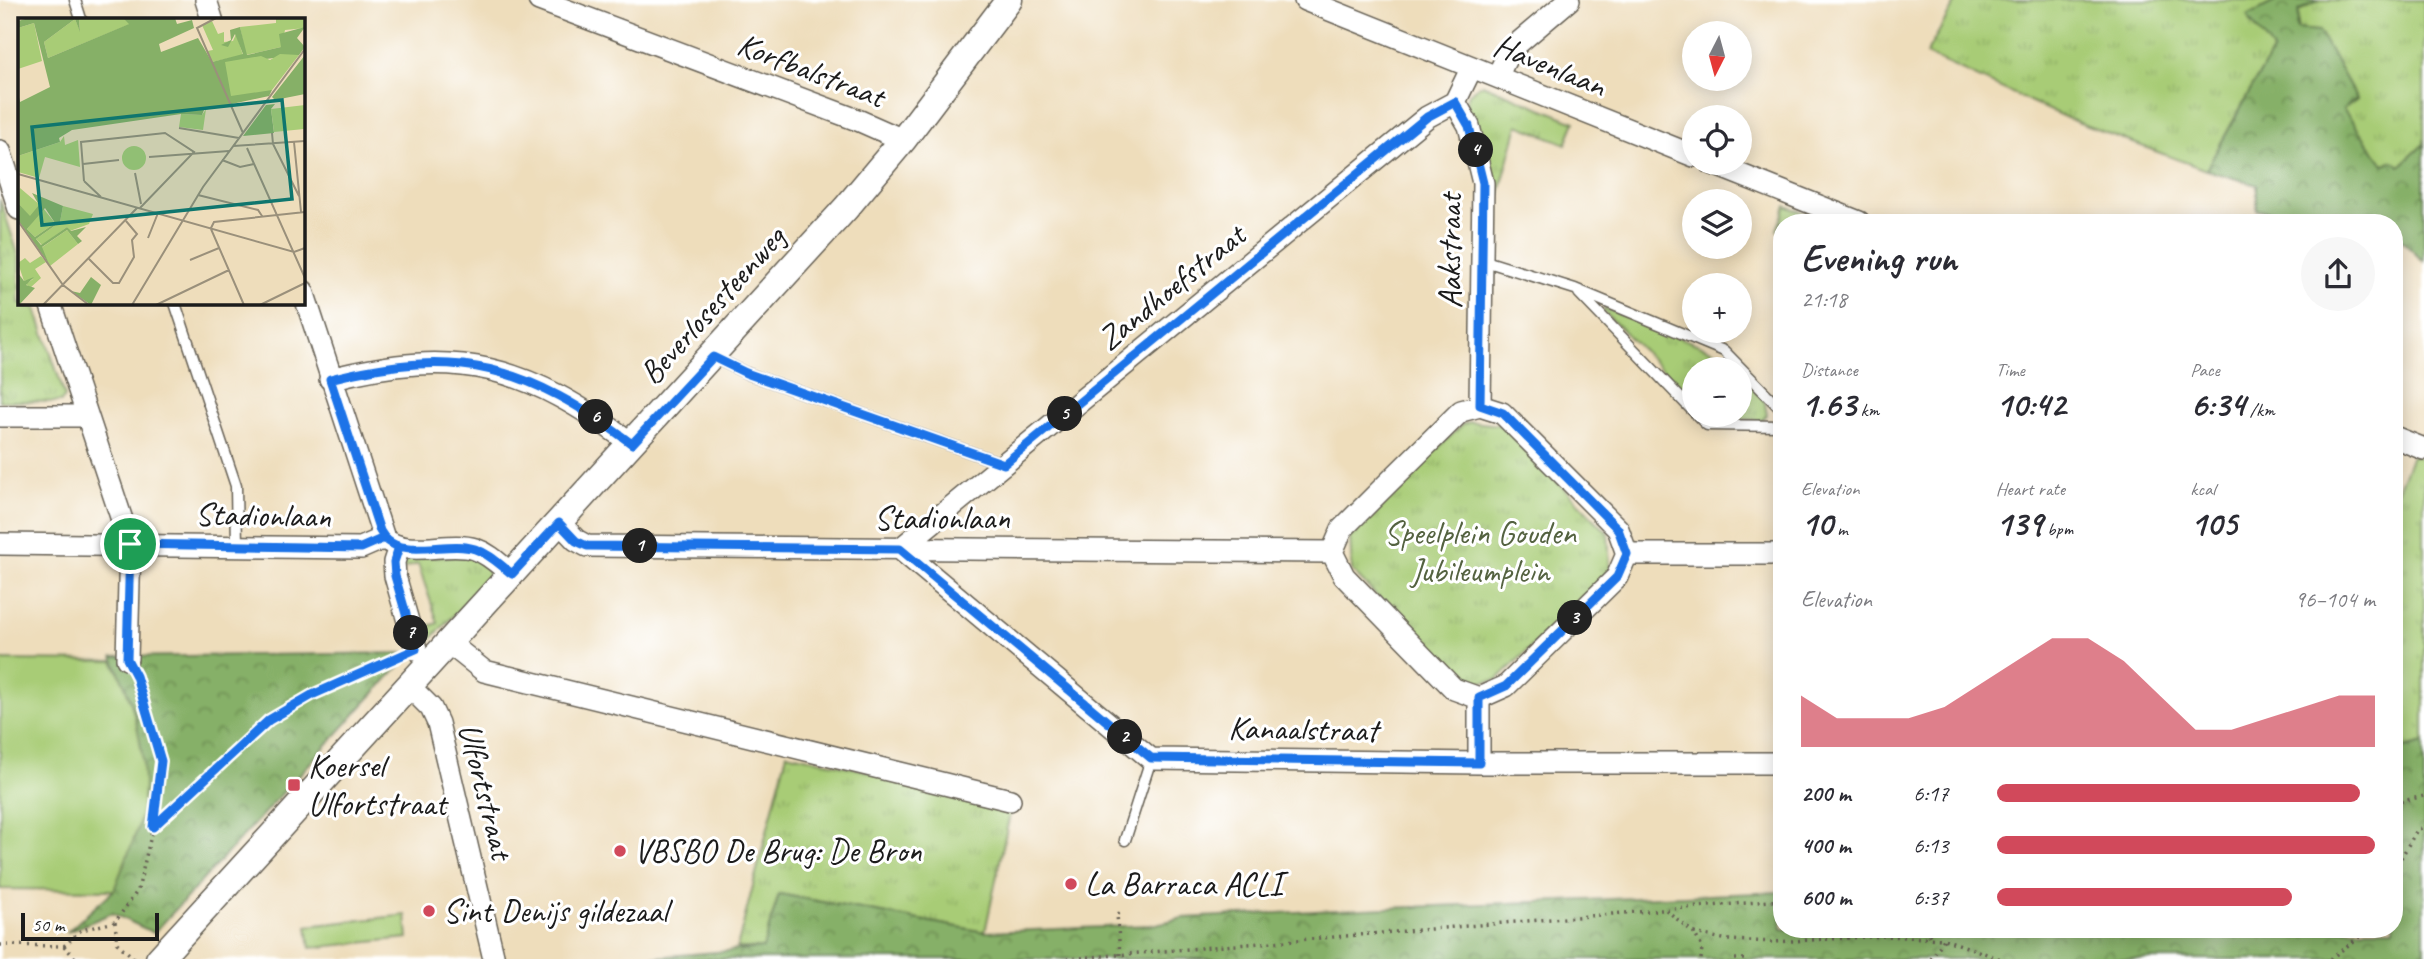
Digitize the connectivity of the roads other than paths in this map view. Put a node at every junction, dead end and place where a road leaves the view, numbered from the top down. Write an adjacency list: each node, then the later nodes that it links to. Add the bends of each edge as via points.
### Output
1 (75, 0): 7 (lane)
2 (206, 0): 8 (street)
3 (539, 0): 12 (street, Korfbalstraat)
4 (1009, 0): 12 (street, Beverlosesteenweg)
5 (1305, 0): 9 (street, Havenlaan)
6 (1569, 0): 10 (street, via 1510,50)
7 (81, 18)
8 (212, 18)
9 (1472, 67): 10 (street, Havenlaan); 11 (street)
10 (1497, 77): 14 (street, Havenlaan)
11 (1455, 102): 18 (street, Aakstraat, via 1469,126 1483,183); 35 (street, Zandhoefstraat, via 1427,117)
12 (904, 140): 23 (street, Beverlosesteenweg)
13 (0, 151): 16 (street)
14 (1682, 151)
15 (1739, 175): 17 (street)
16 (18, 206)
17 (1828, 214)
18 (1482, 260): 19 (lane); 27 (street, Aakstraat)
19 (1575, 289): 25 (lane); 26 (lane, via 1724,351)
20 (304, 294): 24 (street)
21 (50, 304): 29 (street)
22 (175, 304): 40 (lane, via 236,486)
23 (713, 357): 33 (street, Beverlosesteenweg); 35 (lane, via 746,373)
24 (330, 379): 33 (street, via 384,365 431,361 472,365 547,389 584,408); 37 (street)
25 (1682, 400)
26 (1773, 401)
27 (1480, 405): 42 (street, via 1461,411 1387,484 1342,529); 43 (street, via 1503,413 1618,529)
28 (0, 416): 29 (street)
29 (88, 416): 39 (street)
30 (1752, 426): 31 (lane)
31 (1773, 426)
32 (2403, 441): 34 (street)
33 (632, 444): 36 (street, Beverlosesteenweg)
34 (2424, 449)
35 (1004, 464): 41 (street, Zandhoefstraat)
36 (559, 523): 41 (street, Stadionlaan, via 587,546); 45 (street, Beverlosesteenweg)
37 (391, 542): 40 (street, Stadionlaan, via 361,548); 45 (street, Stadionlaan, via 473,548); 47 (street, via 395,576)
38 (0, 544): 39 (street, Stadionlaan)
39 (130, 544): 40 (street, Stadionlaan); 48 (street)
40 (237, 546)
41 (900, 549): 42 (street, Stadionlaan); 51 (street)
42 (1332, 552): 50 (street, via 1344,576 1454,688)
43 (1627, 554): 44 (street); 50 (street, via 1617,577 1506,686)
44 (1773, 554)
45 (512, 574): 46 (street, Beverlosesteenweg)
46 (449, 643): 49 (street, Beverlosesteenweg); 54 (street, via 484,671)
47 (416, 649)
48 (127, 659)
49 (410, 687): 56 (street, Beverlosesteenweg); 57 (street, Ulfortstraat, via 431,708 438,723)
50 (1479, 698): 52 (street)
51 (1151, 758): 52 (street, Kanaalstraat); 55 (lane)
52 (1479, 763): 53 (street, Kanaalstraat)
53 (1773, 763)
54 (1010, 800)
55 (1125, 840)
56 (159, 959)
57 (494, 959)

